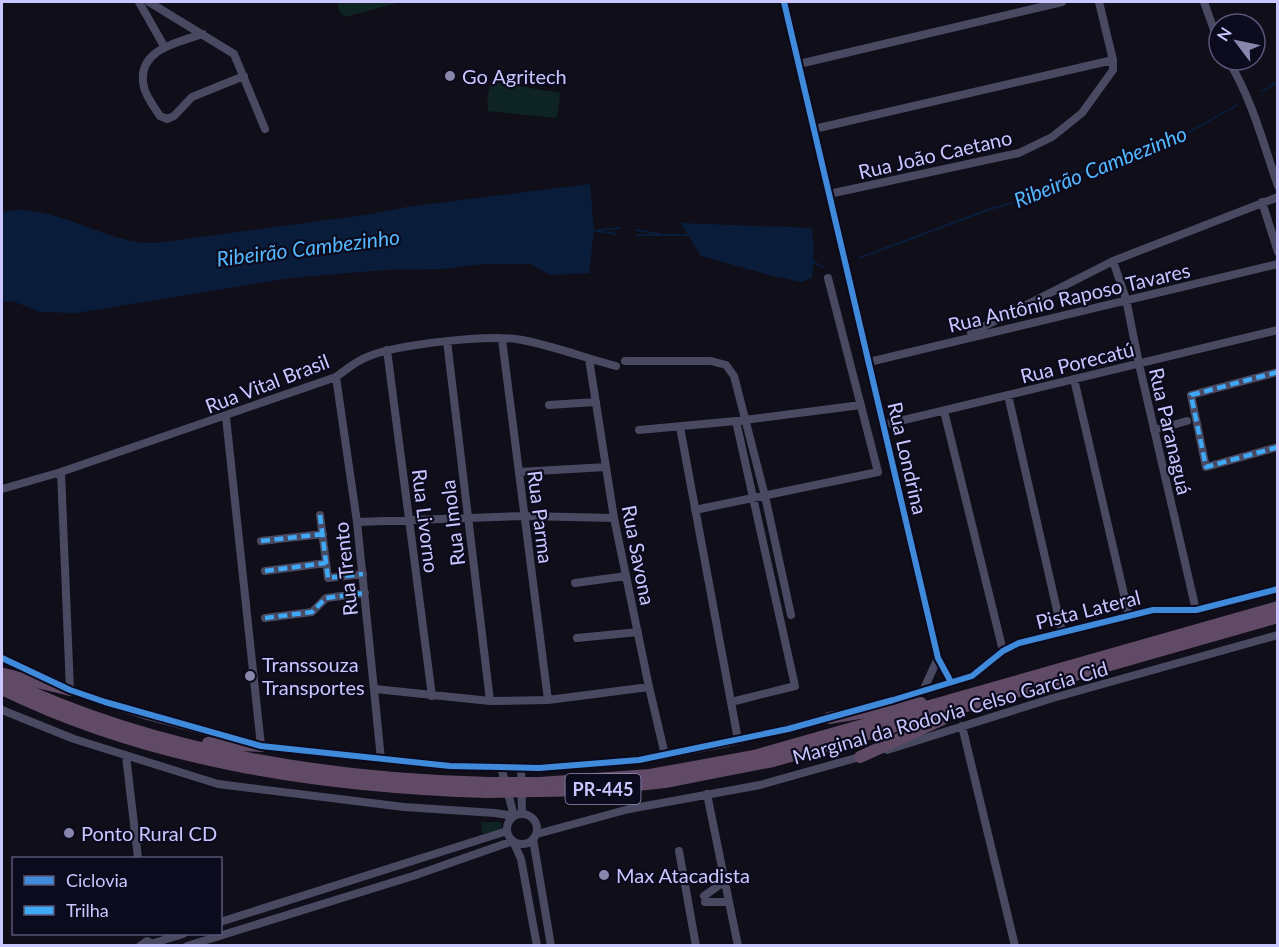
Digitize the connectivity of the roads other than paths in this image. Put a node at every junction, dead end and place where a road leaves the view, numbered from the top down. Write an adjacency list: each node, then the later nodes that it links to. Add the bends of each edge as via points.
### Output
1 (139, 2): 7 (street)
2 (149, 2): 6 (street)
3 (784, 2): 9 (street, Rua Londrina)
4 (1062, 2): 9 (street)
5 (1098, 2): 8 (street)
6 (203, 34): 7 (street); 11 (street, via 234,54)
7 (164, 46): 11 (street, via 153,54 144,74 144,87 160,116 167,119 192,97)
8 (1113, 60): 13 (street); 15 (street, Rua João Caetano, via 1113,70 1082,113 1052,137 1019,153)
9 (799, 64): 13 (street, Rua Londrina)
10 (1234, 72): 14 (street, via 1247,96)
11 (244, 76): 12 (street)
12 (265, 129)
13 (814, 129): 15 (street, Rua Londrina)
14 (1278, 186)
15 (829, 195): 30 (street, Rua Londrina)
16 (1278, 197): 17 (street)
17 (1262, 202): 18 (street); 19 (street)
18 (1278, 252)
19 (1113, 261): 22 (street, Rua Paranaguá); 25 (street)
20 (1278, 264): 22 (street, Rua Antônio Raposo Tavares)
21 (828, 278): 39 (street)
22 (1126, 299): 25 (street, Rua Antônio Raposo Tavares); 31 (street, Rua Paranaguá)
23 (1278, 330): 31 (street, Rua Porecatú)
24 (502, 339): 26 (street, Rua Vital Brasil); 28 (street, Rua Vital Brasil, via 521,340); 51 (street, Rua Parma)
25 (958, 340): 30 (street, Rua Antônio Raposo Tavares)
26 (447, 341): 27 (street, Rua Vital Brasil); 58 (street, Rua Imola)
27 (387, 350): 34 (street, Rua Vital Brasil, via 366,357); 60 (street, Rua Livorno)
28 (590, 359): 32 (street, Rua Vital Brasil); 37 (street, Rua Savona)
29 (625, 361): 42 (street, via 711,361 726,365 734,376)
30 (868, 362): 44 (street, Rua Londrina)
31 (1139, 364): 35 (street, Rua Porecatú); 46 (street, Rua Paranaguá)
32 (616, 366)
33 (1278, 372): 48 (street, via 1191,395 1206,467)
34 (336, 377): 41 (street, Rua Vital Brasil); 61 (street, Rua Trento)
35 (1074, 379): 36 (street, Rua Porecatú); 74 (street)
36 (1008, 395): 40 (street, Rua Porecatú); 78 (street)
37 (596, 402): 38 (street); 49 (street, Rua Savona)
38 (549, 405)
39 (861, 405): 42 (street); 53 (street, via 878,472)
40 (944, 411): 44 (street, Rua Porecatú); 81 (street)
41 (226, 417): 50 (street, Rua Vital Brasil); 104 (street)
42 (741, 420): 45 (street); 53 (street); 54 (street)
43 (1187, 422): 46 (street)
44 (883, 425): 83 (street, Rua Londrina)
45 (680, 427): 47 (street); 55 (street)
46 (1154, 429): 72 (street, Rua Paranaguá)
47 (639, 430)
48 (1278, 447)
49 (606, 467): 51 (street); 59 (street, Rua Savona)
50 (62, 472): 52 (street, Rua Vital Brasil); 90 (street)
51 (519, 472): 57 (street, Rua Parma)
52 (2, 489)
53 (765, 496): 54 (street); 73 (street)
54 (754, 498): 55 (street); 98 (street, via 795,686)
55 (695, 510): 98 (street)
56 (320, 515): 62 (street)
57 (525, 516): 58 (street); 59 (street); 96 (street, Rua Parma)
58 (468, 518): 60 (street); 97 (street, Rua Imola)
59 (614, 518): 67 (street, Rua Savona)
60 (409, 521): 61 (street); 93 (street, Rua Livorno)
61 (357, 522): 66 (street, Rua Trento)
62 (322, 534): 63 (street); 64 (street)
63 (261, 541)
64 (326, 563): 65 (street); 66 (street, via 328,578)
65 (265, 571)
66 (363, 574): 70 (street, Rua Trento)
67 (626, 576): 68 (street); 77 (street, Rua Savona)
68 (575, 583)
69 (1278, 590): 72 (street, Pista Lateral)
70 (365, 593): 76 (street, via 326,598 312,612); 89 (street, Rua Trento)
71 (1278, 607): 94 (highway, PR-445)
72 (1196, 610): 74 (street, Pista Lateral, via 1153,610)
73 (792, 615)
74 (1129, 616): 78 (street, Pista Lateral)
75 (1278, 617): 94 (highway, PR-445)
76 (265, 618)
77 (638, 632): 80 (street); 87 (street, Rua Savona)
78 (1062, 632): 81 (street, Pista Lateral)
79 (1278, 635): 101 (street, Marginal da Rodovia Celso Garcia Cid)
80 (577, 638)
81 (1003, 651): 86 (street, Pista Lateral, via 972,676)
82 (2, 658): 90 (street, Marginal da Rodovia Celso Garcia Cid)
83 (938, 658): 86 (street, Rua Londrina); 91 (street)
84 (2, 673): 90 (highway)
85 (2, 679): 102 (highway, PR-445, via 129,729)
86 (951, 682): 91 (street, Marginal da Rodovia Celso Garcia Cid)
87 (649, 687): 96 (street); 105 (street, Rua Savona)
88 (2, 689): 95 (highway, PR-445)
89 (375, 689): 93 (street); 108 (street, Rua Trento)
90 (70, 690): 104 (street, Marginal da Rodovia Celso Garcia Cid, via 147,716)
91 (923, 691): 100 (street, Marginal da Rodovia Celso Garcia Cid)
92 (2, 694): 95 (highway)
93 (432, 696): 97 (street)
94 (976, 698): 100 (highway); 107 (highway); 111 (highway, PR-445, bridge, via 823,748 728,771 630,786)
95 (23, 699): 111 (highway, PR-445, via 131,738 227,764 359,784 445,791)
96 (548, 700): 97 (street)
97 (490, 701)
98 (731, 702): 103 (street)
99 (2, 710): 106 (street)
100 (829, 718): 103 (street, Marginal da Rodovia Celso Garcia Cid)
101 (962, 726): 107 (street, Marginal da Rodovia Celso Garcia Cid); 132 (street)
102 (172, 740): 104 (highway); 111 (highway, PR-445, via 269,762)
103 (738, 740): 105 (street, Marginal da Rodovia Celso Garcia Cid)
104 (261, 746): 108 (street, Marginal da Rodovia Celso Garcia Cid)
105 (665, 755): 110 (street, Marginal da Rodovia Celso Garcia Cid)
106 (126, 756): 113 (street, via 218,784 404,807); 118 (street)
107 (860, 757): 112 (street, Marginal da Rodovia Celso Garcia Cid, via 760,785)
108 (381, 759): 109 (street, Marginal da Rodovia Celso Garcia Cid)
109 (501, 767): 110 (street, Marginal da Rodovia Celso Garcia Cid); 113 (street)
110 (520, 767): 113 (street)
111 (488, 788)
112 (707, 794): 115 (street, Marginal da Rodovia Celso Garcia Cid, via 629,809); 119 (street)
113 (518, 814): 114 (street, via 509,821); 115 (street, via 536,821)
114 (507, 831): 116 (street); 122 (street)
115 (535, 837): 116 (street, via 523,844); 129 (street)
116 (513, 841): 123 (street); 127 (street, via 521,859)
117 (679, 851): 120 (street)
118 (138, 857)
119 (725, 881): 120 (street); 121 (street)
120 (697, 900): 121 (street); 130 (street)
121 (729, 902): 131 (street)
122 (222, 921)
123 (222, 934)
124 (175, 935): 126 (street)
125 (220, 935): 128 (street)
126 (149, 942)
127 (538, 943)
128 (187, 945)
129 (551, 945)
130 (696, 945)
131 (738, 945)
132 (1015, 945)

